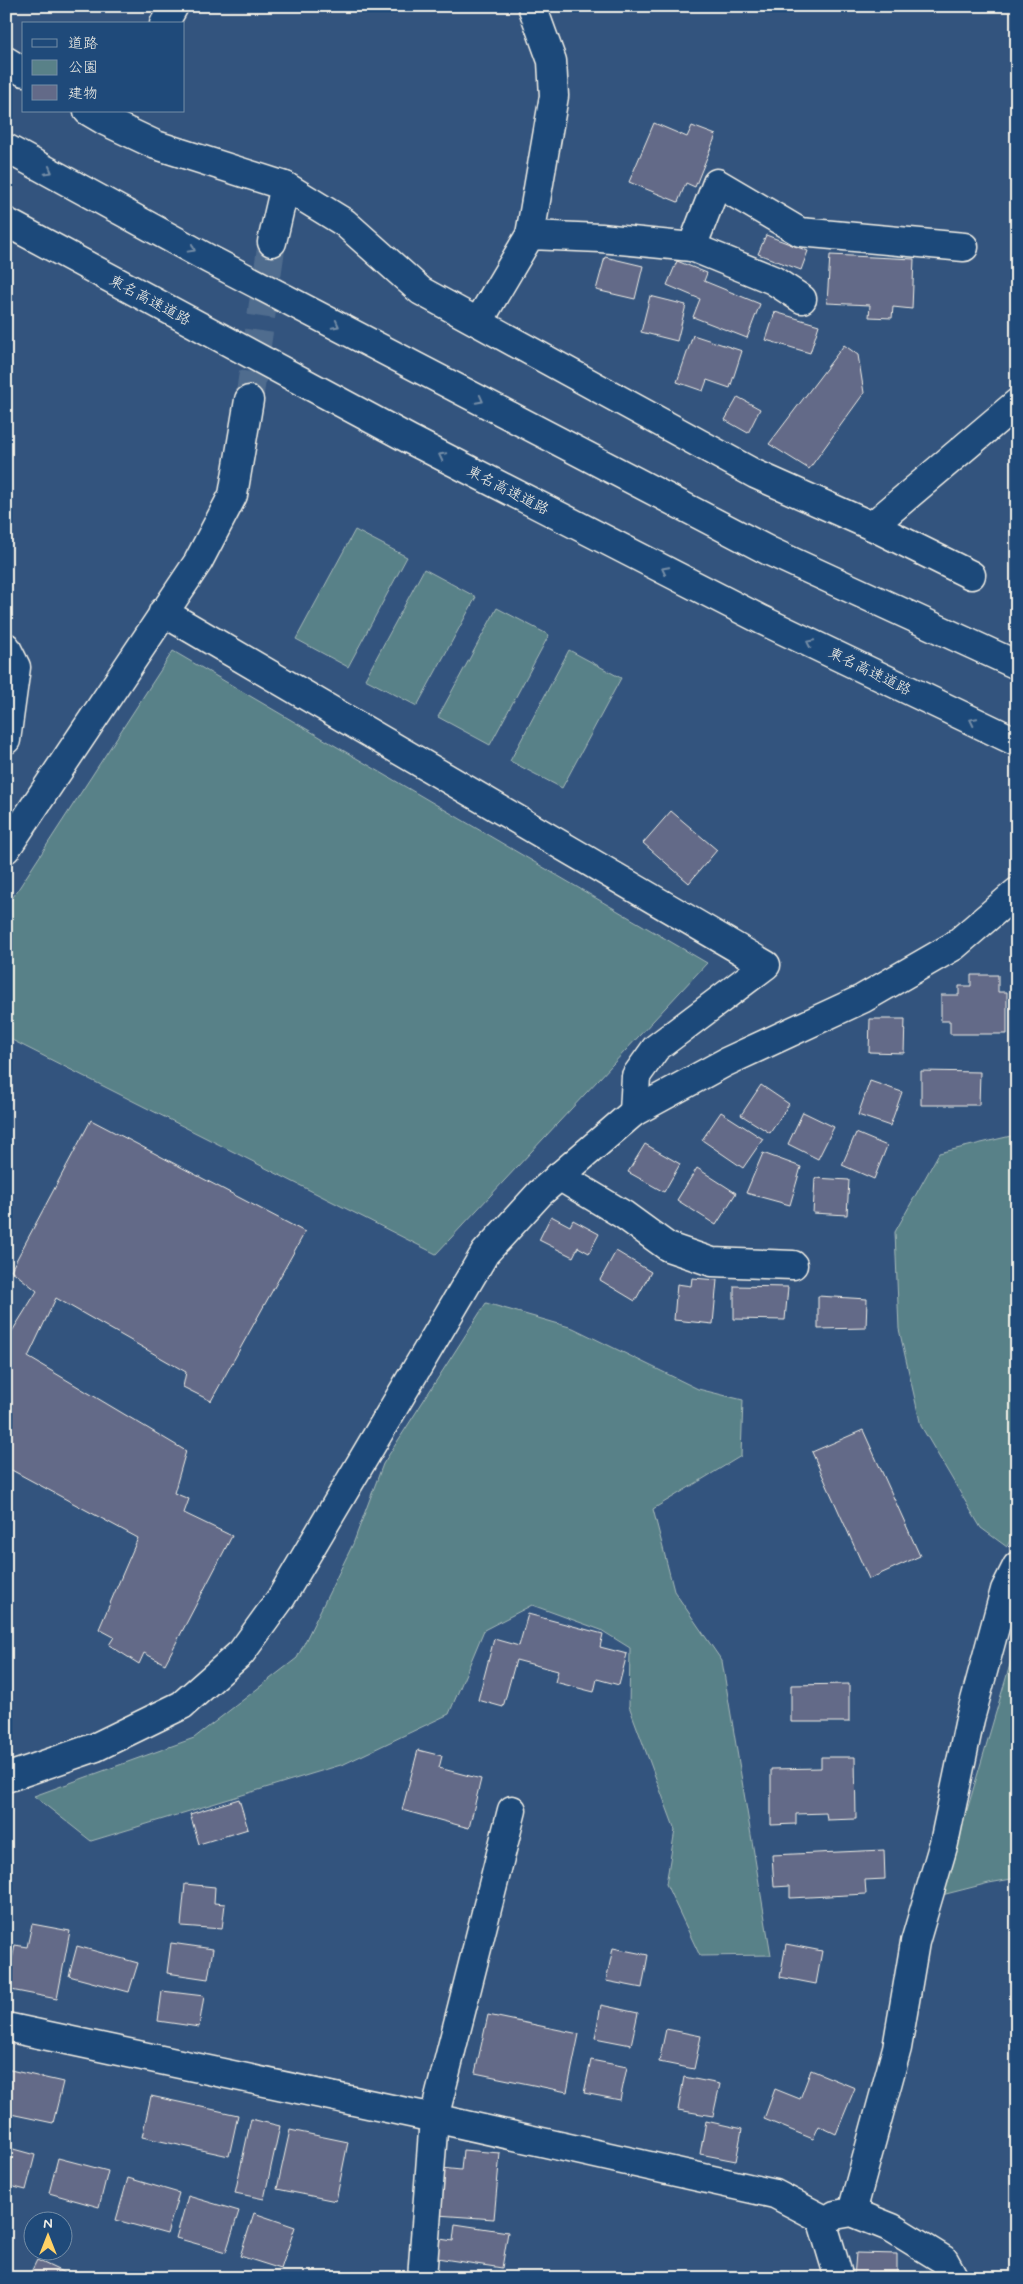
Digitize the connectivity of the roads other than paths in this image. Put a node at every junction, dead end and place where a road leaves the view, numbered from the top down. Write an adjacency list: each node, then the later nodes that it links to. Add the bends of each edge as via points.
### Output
1 (174, 6): 3 (main road)
2 (532, 6): 10 (main road, via 552,61 554,96)
3 (165, 22)
4 (6, 61): 5 (main road)
5 (22, 71)
6 (102, 115): 8 (main road, via 156,145)
7 (6, 148): 22 (main road, one-way to 22, via 218,264 769,551)
8 (285, 186): 11 (main road); 15 (main road, via 345,222 421,291)
9 (6, 222): 24 (main road, 東名高速道路, one-way to 9, via 762,620 408,439)
10 (530, 235): 12 (main road); 15 (main road)
11 (272, 242)
12 (692, 247): 13 (main road, via 717,183 800,232); 14 (main road, via 773,280)
13 (964, 247)
14 (802, 299)
15 (479, 321): 18 (main road, via 755,474)
16 (249, 400): 20 (main road, via 233,495 198,562)
17 (1017, 403): 18 (main road)
18 (872, 526): 19 (main road)
19 (971, 575)
20 (163, 612): 25 (main road); 27 (main road, via 766,964 656,1048 636,1076)
21 (6, 647): 23 (main road, via 16,667)
22 (1017, 665)
23 (6, 740)
24 (1017, 742)
25 (6, 849)
26 (1016, 894): 27 (main road, via 954,946 862,999 726,1062)
27 (634, 1112): 28 (main road)
28 (559, 1176): 29 (main road, via 624,1215 668,1247 712,1262); 31 (main road, via 485,1253 286,1590 241,1653 182,1705 96,1747)
29 (793, 1265)
30 (1017, 1566): 35 (main road, via 1006,1590 970,1719 944,1843 915,1942 897,2048)
31 (6, 1778)
32 (512, 1810): 34 (main road)
33 (6, 2027): 34 (main road)
34 (434, 2118): 36 (main road, via 775,2194); 37 (main road)
35 (852, 2212): 36 (main road); 39 (main road, via 892,2228 944,2260)
36 (821, 2218): 38 (main road)
37 (422, 2278)
38 (839, 2278)
39 (954, 2278)

